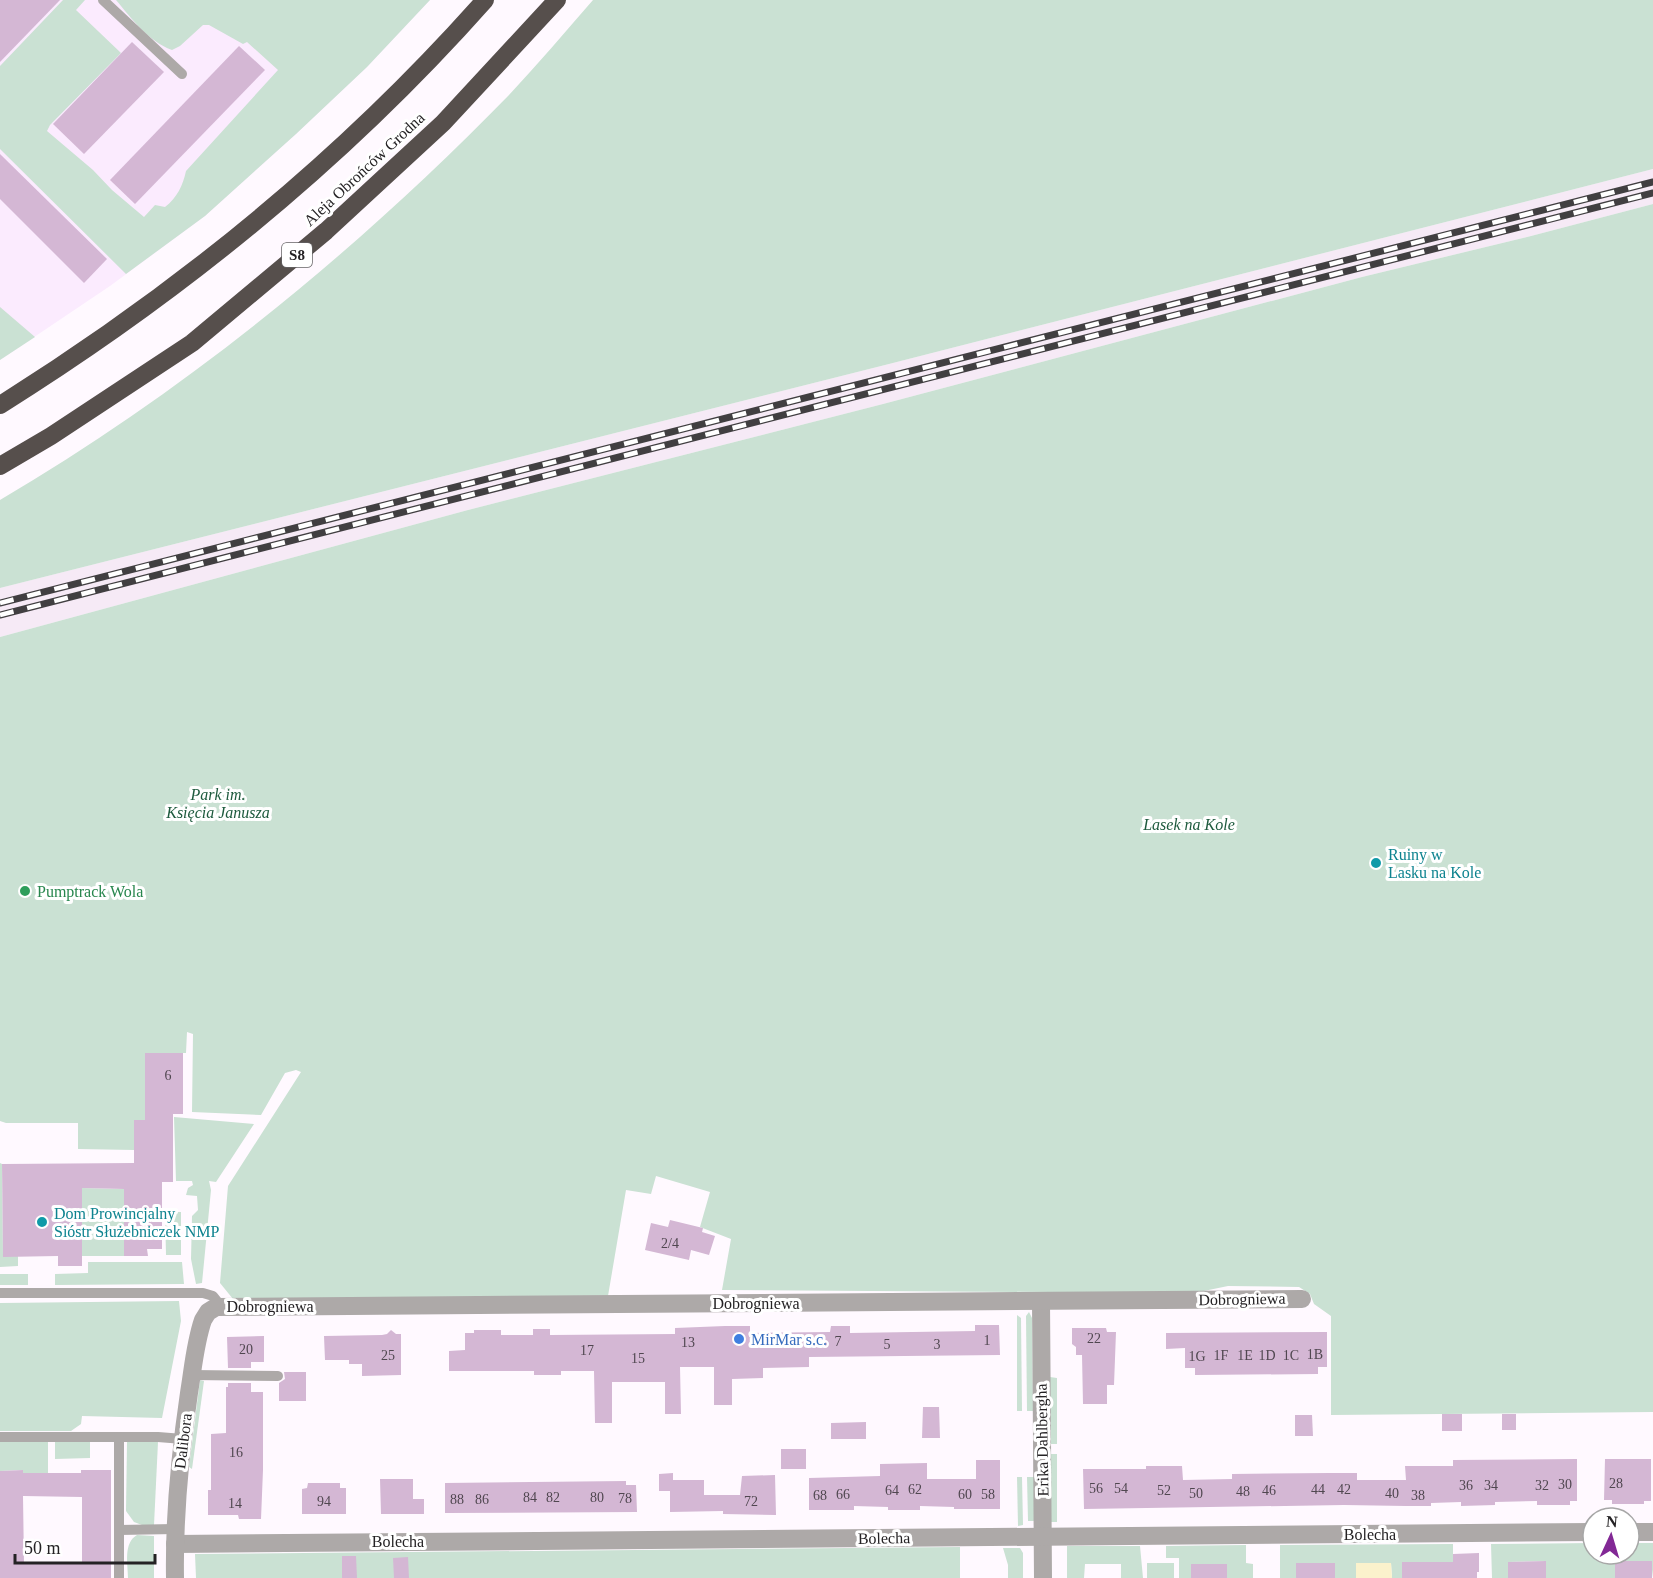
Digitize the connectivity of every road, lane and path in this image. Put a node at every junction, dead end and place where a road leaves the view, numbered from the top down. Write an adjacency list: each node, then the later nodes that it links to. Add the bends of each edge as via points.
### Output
1 (103, 0): 4 (lane)
2 (485, 0): 5 (highway, Aleja Obrońców Grodna, via 405,85 301,183 123,324)
3 (557, 0): 6 (highway, Aleja Obrońców Grodna / S8, via 443,123 326,231 192,342)
4 (182, 74)
5 (0, 405)
6 (0, 466)
7 (0, 1293): 10 (lane, via 203,1293 213,1296)
8 (1302, 1299): 9 (street, Dobrogniewa)
9 (1041, 1301): 10 (street, Dobrogniewa); 19 (street, Erika Dahlbergha)
10 (216, 1307): 11 (street, Dalibora, via 201,1326)
11 (192, 1375): 12 (lane); 15 (street, Dalibora)
12 (278, 1376)
13 (0, 1437): 14 (lane)
14 (119, 1437): 15 (lane); 16 (lane)
15 (183, 1439): 18 (street, Dalibora)
16 (119, 1530): 18 (lane); 20 (lane)
17 (1581, 1532): 19 (street, Bolecha)
18 (175, 1536): 19 (street, Bolecha); 21 (street, Dalibora)
19 (1043, 1536): 22 (street, Erika Dahlbergha)
20 (119, 1578)
21 (175, 1578)
22 (1043, 1578)

